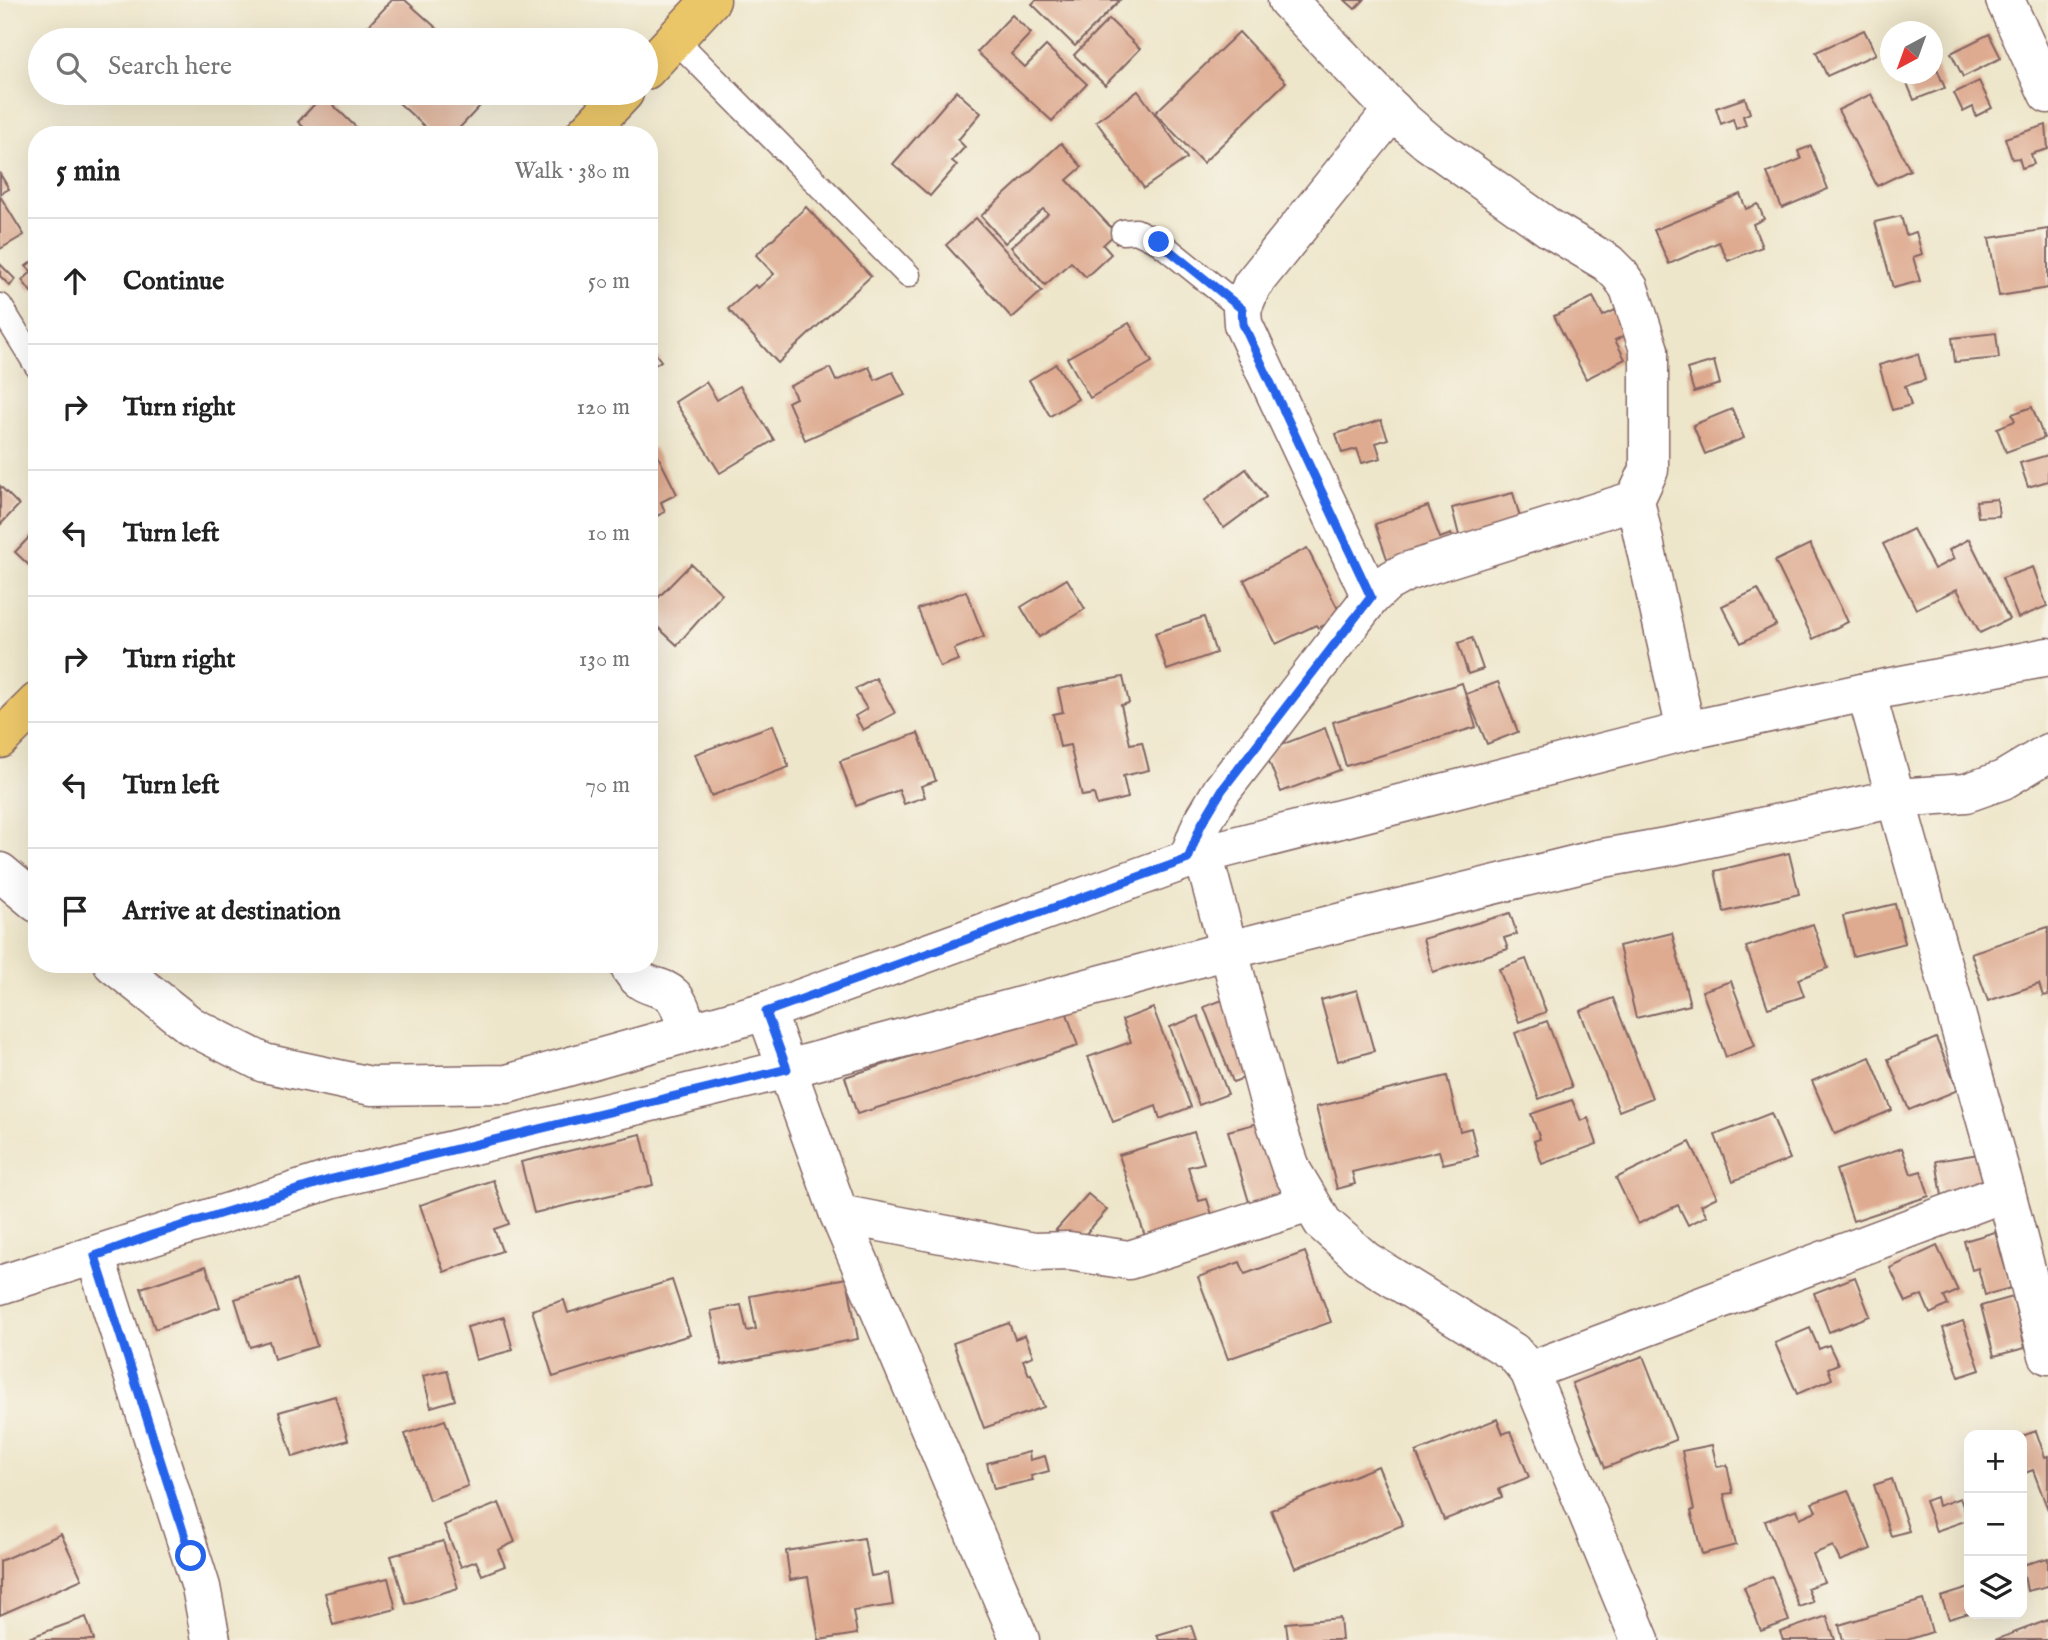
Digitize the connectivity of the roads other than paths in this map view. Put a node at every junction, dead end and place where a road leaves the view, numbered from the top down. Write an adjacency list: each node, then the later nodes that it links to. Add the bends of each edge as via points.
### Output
1 (711, 0): 4 (highway)
2 (1287, 0): 8 (street)
3 (2005, 0): 6 (street)
4 (675, 39): 5 (highway); 11 (lane)
5 (658, 57)
6 (2048, 94)
7 (613, 105): 9 (highway)
8 (1393, 110): 13 (street, via 1252,285); 15 (street, via 1450,158 1549,228 1608,263 1629,288 1649,351 1649,470)
9 (593, 126)
10 (1123, 232): 13 (lane, via 1136,231 1159,242)
11 (908, 275)
12 (0, 306): 14 (lane)
13 (1242, 309): 16 (street, via 1243,324)
14 (28, 351)
15 (1635, 500): 16 (street, via 1406,572); 20 (street)
16 (1371, 597): 24 (street, via 1222,790 1201,825)
17 (2048, 657): 18 (street)
18 (1866, 692): 20 (street); 23 (street)
19 (28, 711): 21 (highway)
20 (1686, 731): 24 (street)
21 (0, 739)
22 (2048, 753): 23 (street, via 2003,780 1966,793)
23 (1896, 798): 27 (street, via 1598,859); 33 (street)
24 (1196, 856): 27 (street); 30 (street)
25 (0, 872): 26 (street)
26 (28, 895)
27 (1229, 950): 32 (street); 34 (street, via 1271,1109 1292,1171)
28 (124, 973): 31 (street, via 191,1026 264,1063 371,1086 507,1084)
29 (635, 973): 31 (street, via 674,998)
30 (766, 1012): 31 (street); 32 (street)
31 (688, 1033)
32 (787, 1069): 35 (street); 36 (street, via 332,1179)
33 (2006, 1192): 38 (street); 39 (street)
34 (1310, 1203): 35 (street, via 1129,1260 1069,1251 1034,1252); 39 (street, via 1323,1223 1366,1261 1513,1352)
35 (839, 1214): 41 (street)
36 (95, 1256): 37 (street); 40 (street, via 201,1587)
37 (0, 1285)
38 (2048, 1355)
39 (1529, 1371): 42 (street)
40 (211, 1640)
41 (1020, 1640)
42 (1640, 1640)

